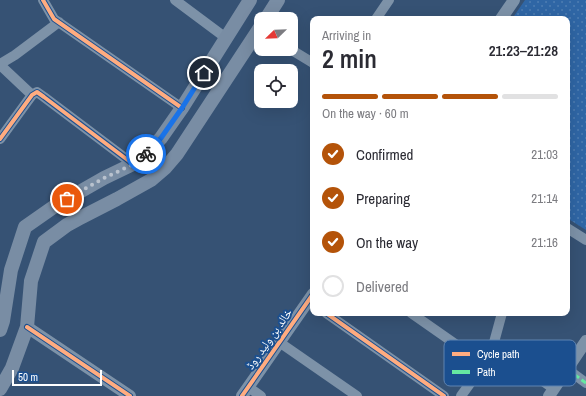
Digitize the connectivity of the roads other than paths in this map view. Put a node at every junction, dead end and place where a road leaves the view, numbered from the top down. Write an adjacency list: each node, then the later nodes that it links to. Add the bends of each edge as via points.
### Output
1 (43, 0): 10 (street, via 54,19)
2 (176, 0): 11 (street)
3 (250, 0): 11 (main road)
4 (278, 0): 7 (main road)
5 (389, 0): 8 (street)
6 (514, 0): 9 (street)
7 (270, 12)
8 (378, 16)
9 (503, 16)
10 (59, 22): 15 (street); 17 (street)
11 (226, 38): 17 (main road)
12 (254, 39): 26 (main road, via 178,154 165,168 151,180 78,219 44,242 31,282)
13 (298, 54): 14 (street)
14 (310, 60)
15 (0, 64): 16 (street)
16 (34, 94): 18 (street); 19 (street, via 44,97)
17 (182, 108): 19 (main road, via 161,138)
18 (0, 139)
19 (134, 164): 27 (main road, via 54,206 25,227 11,270)
20 (570, 230): 21 (street)
21 (586, 240)
22 (310, 302): 31 (street, خالد بن ولید روڈ)
23 (330, 316): 43 (street)
24 (415, 316): 28 (street)
25 (501, 316): 29 (street)
26 (28, 327): 37 (main road, via 12,368); 40 (street)
27 (0, 330)
28 (450, 340)
29 (495, 340)
30 (586, 341): 32 (street)
31 (280, 342): 38 (street, خالد بن ولید روڈ); 42 (street)
32 (576, 356)
33 (576, 376): 34 (street)
34 (586, 383)
35 (468, 386): 44 (street)
36 (542, 386): 39 (street)
37 (0, 389)
38 (246, 392): 41 (street)
39 (551, 393)
40 (130, 396)
41 (261, 396)
42 (357, 396)
43 (444, 396)
44 (461, 396)

